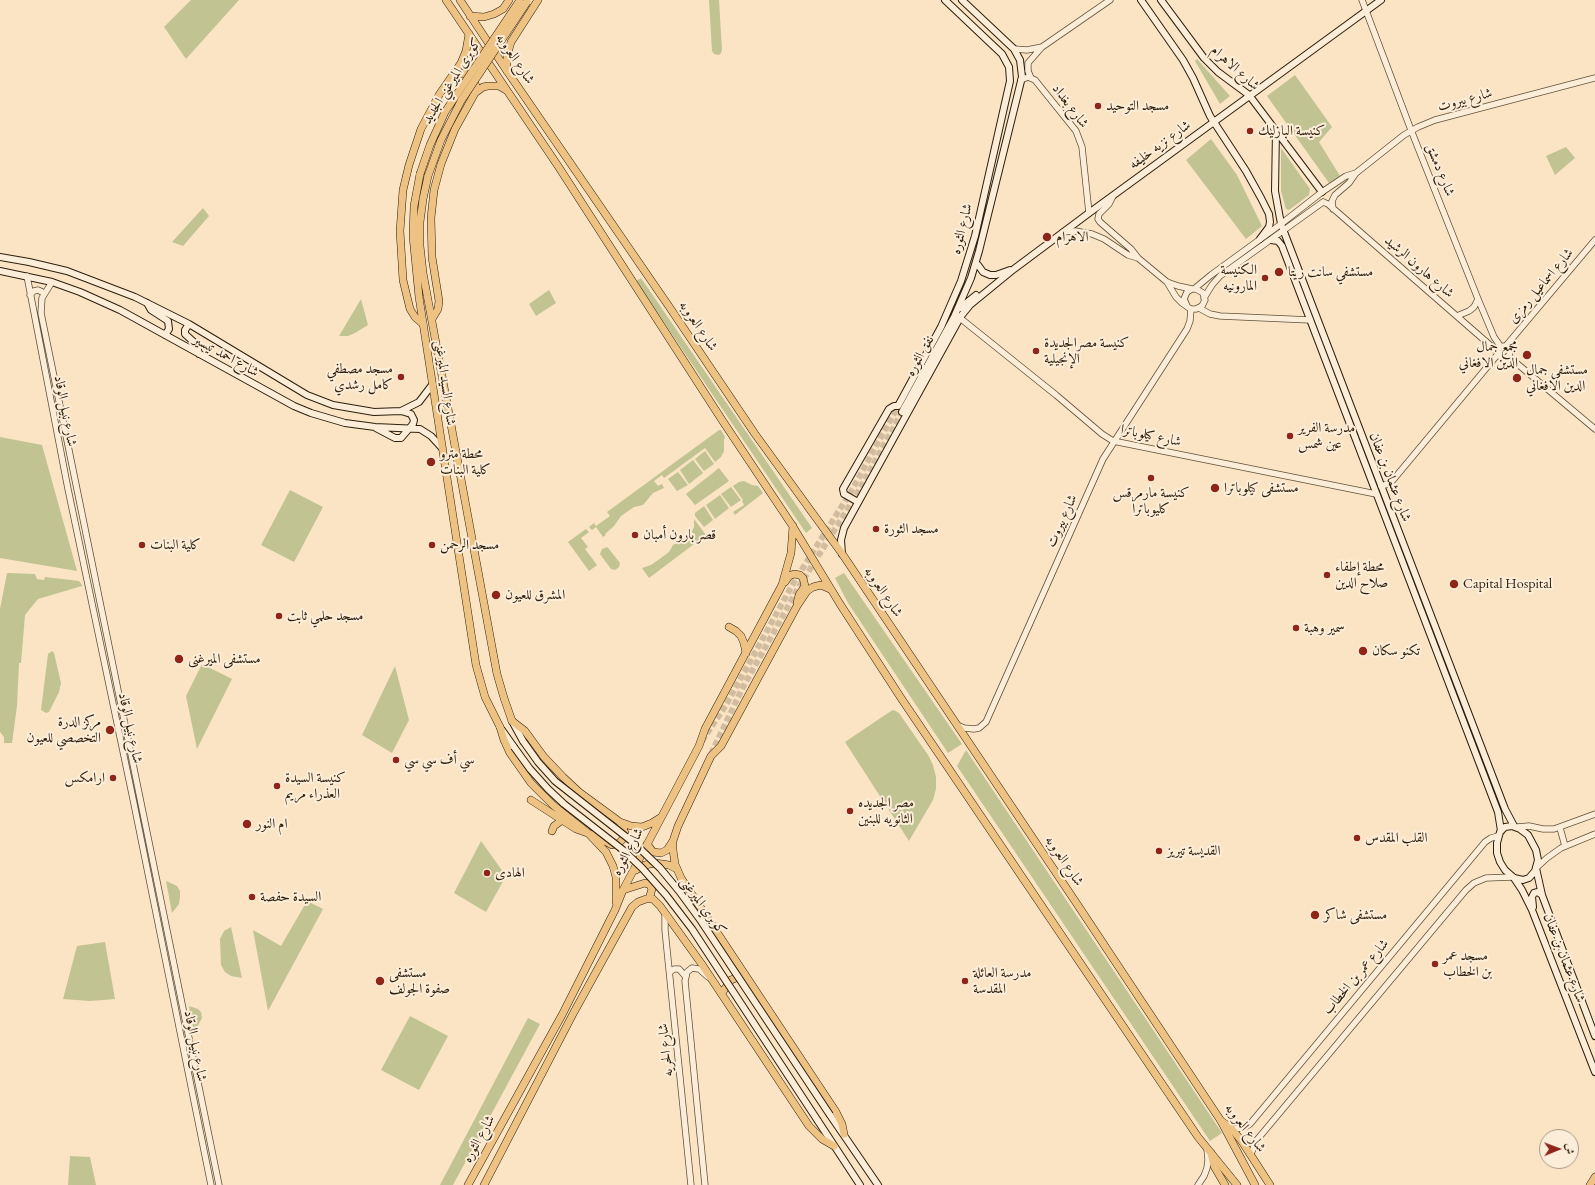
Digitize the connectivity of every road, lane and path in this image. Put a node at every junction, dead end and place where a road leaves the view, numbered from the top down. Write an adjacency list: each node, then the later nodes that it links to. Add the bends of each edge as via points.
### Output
1 (446, 0): 17 (main road, شارع العروبه)
2 (460, 0): 15 (main road, شارع العروبه)
3 (520, 0): 66 (main road, كوبرى الميرغني الجديد, bridge, via 445,112 424,162 416,192 412,236)
4 (528, 0): 63 (main road, كوبرى الميرغني الجديد, bridge, via 457,107 428,176 421,210 420,246)
5 (538, 0): 16 (main road)
6 (945, 0): 73 (main road, شارع الثوره, via 997,49 1008,63 1010,81 970,256 946,318)
7 (962, 0): 19 (main road)
8 (1110, 0): 18 (street)
9 (1141, 0): 28 (main road, via 1186,65)
10 (1161, 0): 27 (main road, شارع الاهرام, via 1204,58)
11 (1362, 0): 14 (street, شارع دمشق)
12 (1381, 0): 14 (main road, شارع نزيه خليفه)
13 (507, 2): 15 (main road, via 498,12 489,16); 16 (main road, via 513,16)
14 (1366, 11): 27 (main road, شارع نزيه خليفه); 30 (street, شارع دمشق)
15 (470, 16): 20 (main road, شارع العروبه)
16 (524, 21): 20 (main road, via 509,49)
17 (469, 34): 21 (main road, شارع السيد الميرغنى, via 464,57); 25 (main road, شارع العروبه)
18 (1042, 47): 19 (street); 22 (street, via 1028,63)
19 (1014, 49): 24 (main road, شارع الثوره, via 1021,64)
20 (506, 71): 86 (main road, شارع العروبه, via 754,434)
21 (454, 75): 26 (main road, via 463,73 472,77 476,86); 66 (main road, شارع السيد الميرغنى, via 439,95 421,129 409,165 402,202 400,248 407,300 412,313)
22 (1031, 78): 24 (street); 36 (street, شارع بغداد, via 1072,124 1078,135 1082,147)
23 (1595, 78): 30 (street, شارع بيروت, via 1435,120)
24 (1021, 80): 45 (main road, شارع الثوره)
25 (508, 91): 26 (main road, via 498,86 488,86); 85 (main road, شارع العروبه)
26 (475, 93): 63 (main road, via 450,140 434,190 431,245 439,301)
27 (1249, 95): 28 (main road, شارع نزيه خليفه); 29 (main road, شارع الاهرام)
28 (1213, 121): 33 (main road, شارع نزيه خليفه); 40 (main road, via 1269,214 1270,224)
29 (1276, 130): 32 (main road, شارع الاهرام); 37 (main road, شارع عثمان بن عفان, via 1275,190)
30 (1411, 130): 31 (street, شارع بيروت); 56 (street, شارع دمشق)
31 (1356, 174): 32 (street, شارع بيروت, via 1346,176); 35 (street, شارع بيروت, via 1335,195 1332,200)
32 (1322, 192): 34 (street); 37 (street, شارع بيروت)
33 (1113, 196): 36 (main road, شارع نزيه خليفه); 44 (street, via 1099,213 1098,219)
34 (1323, 202): 35 (street, شارع هارون الرشيد); 38 (street)
35 (1333, 209): 61 (street, شارع هارون الرشيد)
36 (1089, 213): 39 (main road, شارع نزيه خليفه)
37 (1281, 224): 38 (main road, شارع عثمان بن عفان); 40 (street, شارع بيروت)
38 (1284, 230): 41 (street); 80 (main road, شارع عثمان بن عفان)
39 (1062, 232): 44 (street, via 1092,234 1128,256); 46 (main road, شارع نزيه خليفه)
40 (1260, 239): 52 (street, شارع بيروت)
41 (1271, 240): 55 (street, via 1220,276); 64 (main road, شارع عثمان بن عفان, via 1278,241 1282,246)
42 (1595, 240): 68 (street, شارع اسماعيل رمزى)
43 (0, 257): 57 (main road, شارع احمد تيسير, via 67,271)
44 (1138, 258): 50 (street)
45 (975, 265): 46 (main road, via 983,272 995,276); 60 (main road, شارع الثوره)
46 (1014, 269): 51 (main road, شارع نزيه خليفه)
47 (0, 271): 48 (main road, شارع احمد تيسير)
48 (27, 276): 49 (main road, شارع احمد تيسير); 54 (street, شارع نبيل الوقاد)
49 (52, 282): 53 (street, شارع نبيل الوقاد); 67 (main road, شارع احمد تيسير, via 120,310)
50 (1167, 282): 52 (street); 58 (street, via 1176,297)
51 (990, 288): 60 (main road, via 984,289); 62 (main road, شارع نزيه خليفه, via 971,303)
52 (1193, 289): 55 (street, via 1201,291); 58 (street, via 1184,296 1184,301)
53 (44, 293): 54 (street, via 38,290); 81 (street, شارع نبيل الوقاد, via 41,313)
54 (30, 295): 82 (street, شارع نبيل الوقاد)
55 (1204, 298): 59 (street)
56 (1478, 299): 61 (street, via 1471,310); 68 (street, شارع دمشق, via 1494,337)
57 (147, 303): 65 (main road, شارع احمد تيسير); 67 (main road, via 152,311 168,321)
58 (1189, 307): 59 (street); 78 (street, شارع بيروت, via 1190,321 1187,329)
59 (1199, 308): 64 (street, via 1217,315)
60 (957, 311): 73 (main road, نفق الثوره)
61 (1457, 316): 69 (street, شارع هارون الرشيد)
62 (960, 318): 78 (street, شارع كيلوباترا); 84 (main road)
63 (432, 319): 92 (main road, شارع السيد الميرغنى, via 497,674)
64 (1310, 320): 83 (main road, شارع عثمان بن عفان)
65 (189, 324): 70 (main road, via 185,334 197,345); 74 (main road, شارع احمد تيسير, via 319,400 360,411)
66 (423, 324): 72 (main road, شارع السيد الميرغنى)
67 (166, 335): 70 (main road, شارع احمد تيسير)
68 (1503, 347): 69 (street, شارع اسماعيل رمزى); 71 (street, شارع دمشق, via 1509,351)
69 (1498, 353): 71 (street, via 1503,358); 80 (street, via 1393,480)
70 (199, 354): 75 (main road, شارع احمد تيسير, via 294,406 328,418)
71 (1508, 356): 77 (street)
72 (432, 385): 74 (main road, شارع احمد تيسير, via 419,402); 79 (main road, شارع السيد الميرغنى)
73 (900, 409): 84 (main road, via 894,406 889,409 843,489 844,494)
74 (401, 411): 76 (main road, via 412,415 414,422)
75 (375, 427): 76 (main road, شارع احمد تيسير); 76 (main road, via 397,439)
76 (410, 428): 79 (main road, شارع احمد تيسير, via 426,432)
77 (1595, 429)
78 (1113, 441): 83 (street, شارع كيلوباترا); 93 (street, شارع بيروت, via 986,722 974,729 964,728)
79 (442, 448): 94 (main road, شارع السيد الميرغنى, via 477,671 485,697)
80 (1381, 486): 102 (main road, شارع عثمان بن عفان, via 1505,809)
81 (77, 487): 82 (street); 121 (street, شارع نبيل الوقاد)
82 (68, 489): 122 (street, شارع نبيل الوقاد)
83 (1376, 494): 105 (main road, شارع عثمان بن عفان, via 1499,815)
84 (858, 502): 86 (main road, via 841,537)
85 (792, 524): 87 (main road, شارع الثوره, via 791,553); 88 (main road, شارع العروبه)
86 (843, 555): 93 (main road, شارع العروبه)
87 (782, 585): 89 (main road, via 792,574 798,574 803,578 804,586 798,597); 91 (main road, شارع الثوره)
88 (831, 590): 89 (main road, via 824,586 813,587 807,591); 134 (main road, شارع العروبه, via 901,698)
89 (797, 606): 108 (main road, via 721,746 711,756)
90 (729, 627): 91 (main road, via 741,636)
91 (746, 652): 99 (main road, شارع الثوره)
92 (512, 721): 95 (main road, شارع السيد الميرغنى); 101 (main road, via 525,731 563,778)
93 (956, 723): 130 (main road, شارع العروبه)
94 (500, 727): 96 (main road, شارع السيد الميرغنى); 106 (main road, via 510,753 528,778 548,801)
95 (523, 741): 132 (main road, كوبري الميرغنى, bridge, via 556,781 634,842 679,891 702,921)
96 (514, 747): 133 (main road, كوبري الميرغنى, bridge, via 548,789 623,850 666,895 696,935)
97 (531, 800): 100 (main road)
98 (1595, 814): 103 (street)
99 (660, 818): 101 (main road, via 642,827); 109 (main road, شارع الثوره)
100 (561, 821): 104 (main road); 106 (main road)
101 (620, 822): 106 (main road, via 625,836 617,844 610,844)
102 (1516, 827): 103 (street); 105 (main road, via 1507,827); 111 (main road, via 1534,843 1538,857)
103 (1560, 828): 110 (street)
104 (552, 831)
105 (1500, 833): 114 (main road, via 1496,846 1499,860); 131 (street, شارع عمر بن الخطاب, via 1485,842 1250,1124)
106 (588, 834): 118 (main road, via 602,848 613,866)
107 (1595, 834): 110 (street)
108 (673, 841): 109 (main road, via 667,850 660,853 651,850); 112 (main road)
109 (647, 844): 113 (main road, شارع الثوره)
110 (1565, 846): 111 (street)
111 (1536, 868): 114 (main road, via 1529,878 1523,880); 116 (main road, شارع عثمان بن عفان)
112 (677, 869): 113 (main road, via 664,863 655,863); 124 (main road)
113 (632, 872): 115 (main road, شارع الثوره)
114 (1513, 877): 120 (main road, شارع عثمان بن عفان); 135 (street, شارع عمر بن الخطاب, via 1486,878 1466,890 1257,1140)
115 (623, 890): 117 (main road, via 645,883 652,889); 118 (main road, شارع الثوره)
116 (1542, 895): 120 (main road, via 1538,892 1533,894); 128 (main road, شارع عثمان بن عفان)
117 (649, 899): 119 (main road, via 656,901); 140 (main road, شارع الثوره, via 632,907)
118 (616, 905): 139 (main road, شارع الثوره, via 551,1034)
119 (665, 913): 123 (street, شارع الحريه); 126 (main road)
120 (1534, 914): 129 (main road, شارع عثمان بن عفان)
121 (174, 967): 122 (street); 138 (street, شارع نبيل الوقاد)
122 (167, 968): 137 (street, شارع نبيل الوقاد)
123 (670, 972): 125 (street, via 678,969); 141 (street, شارع الحريه)
124 (745, 975): 127 (main road, via 731,980); 132 (main road, via 836,1112)
125 (686, 977): 126 (street, via 688,971 696,968); 142 (street, شارع الحريه)
126 (712, 979): 127 (main road)
127 (722, 993): 133 (main road, via 809,1126 822,1139)
128 (1595, 1036)
129 (1595, 1072)
130 (1221, 1121): 131 (main road, شارع العروبه); 148 (main road)
131 (1232, 1129): 135 (main road, شارع العروبه)
132 (844, 1134): 144 (main road)
133 (834, 1146): 143 (main road)
134 (1209, 1151): 145 (street, via 1207,1168); 146 (main road, شارع العروبه); 147 (main road)
135 (1251, 1154): 149 (main road, شارع العروبه)
136 (1595, 1177): 150 (main road)
137 (210, 1185)
138 (219, 1185)
139 (468, 1185)
140 (484, 1185)
141 (692, 1185)
142 (705, 1185)
143 (860, 1185)
144 (878, 1185)
145 (1198, 1185)
146 (1225, 1185)
147 (1237, 1185)
148 (1255, 1185)
149 (1270, 1185)
150 (1590, 1185)

